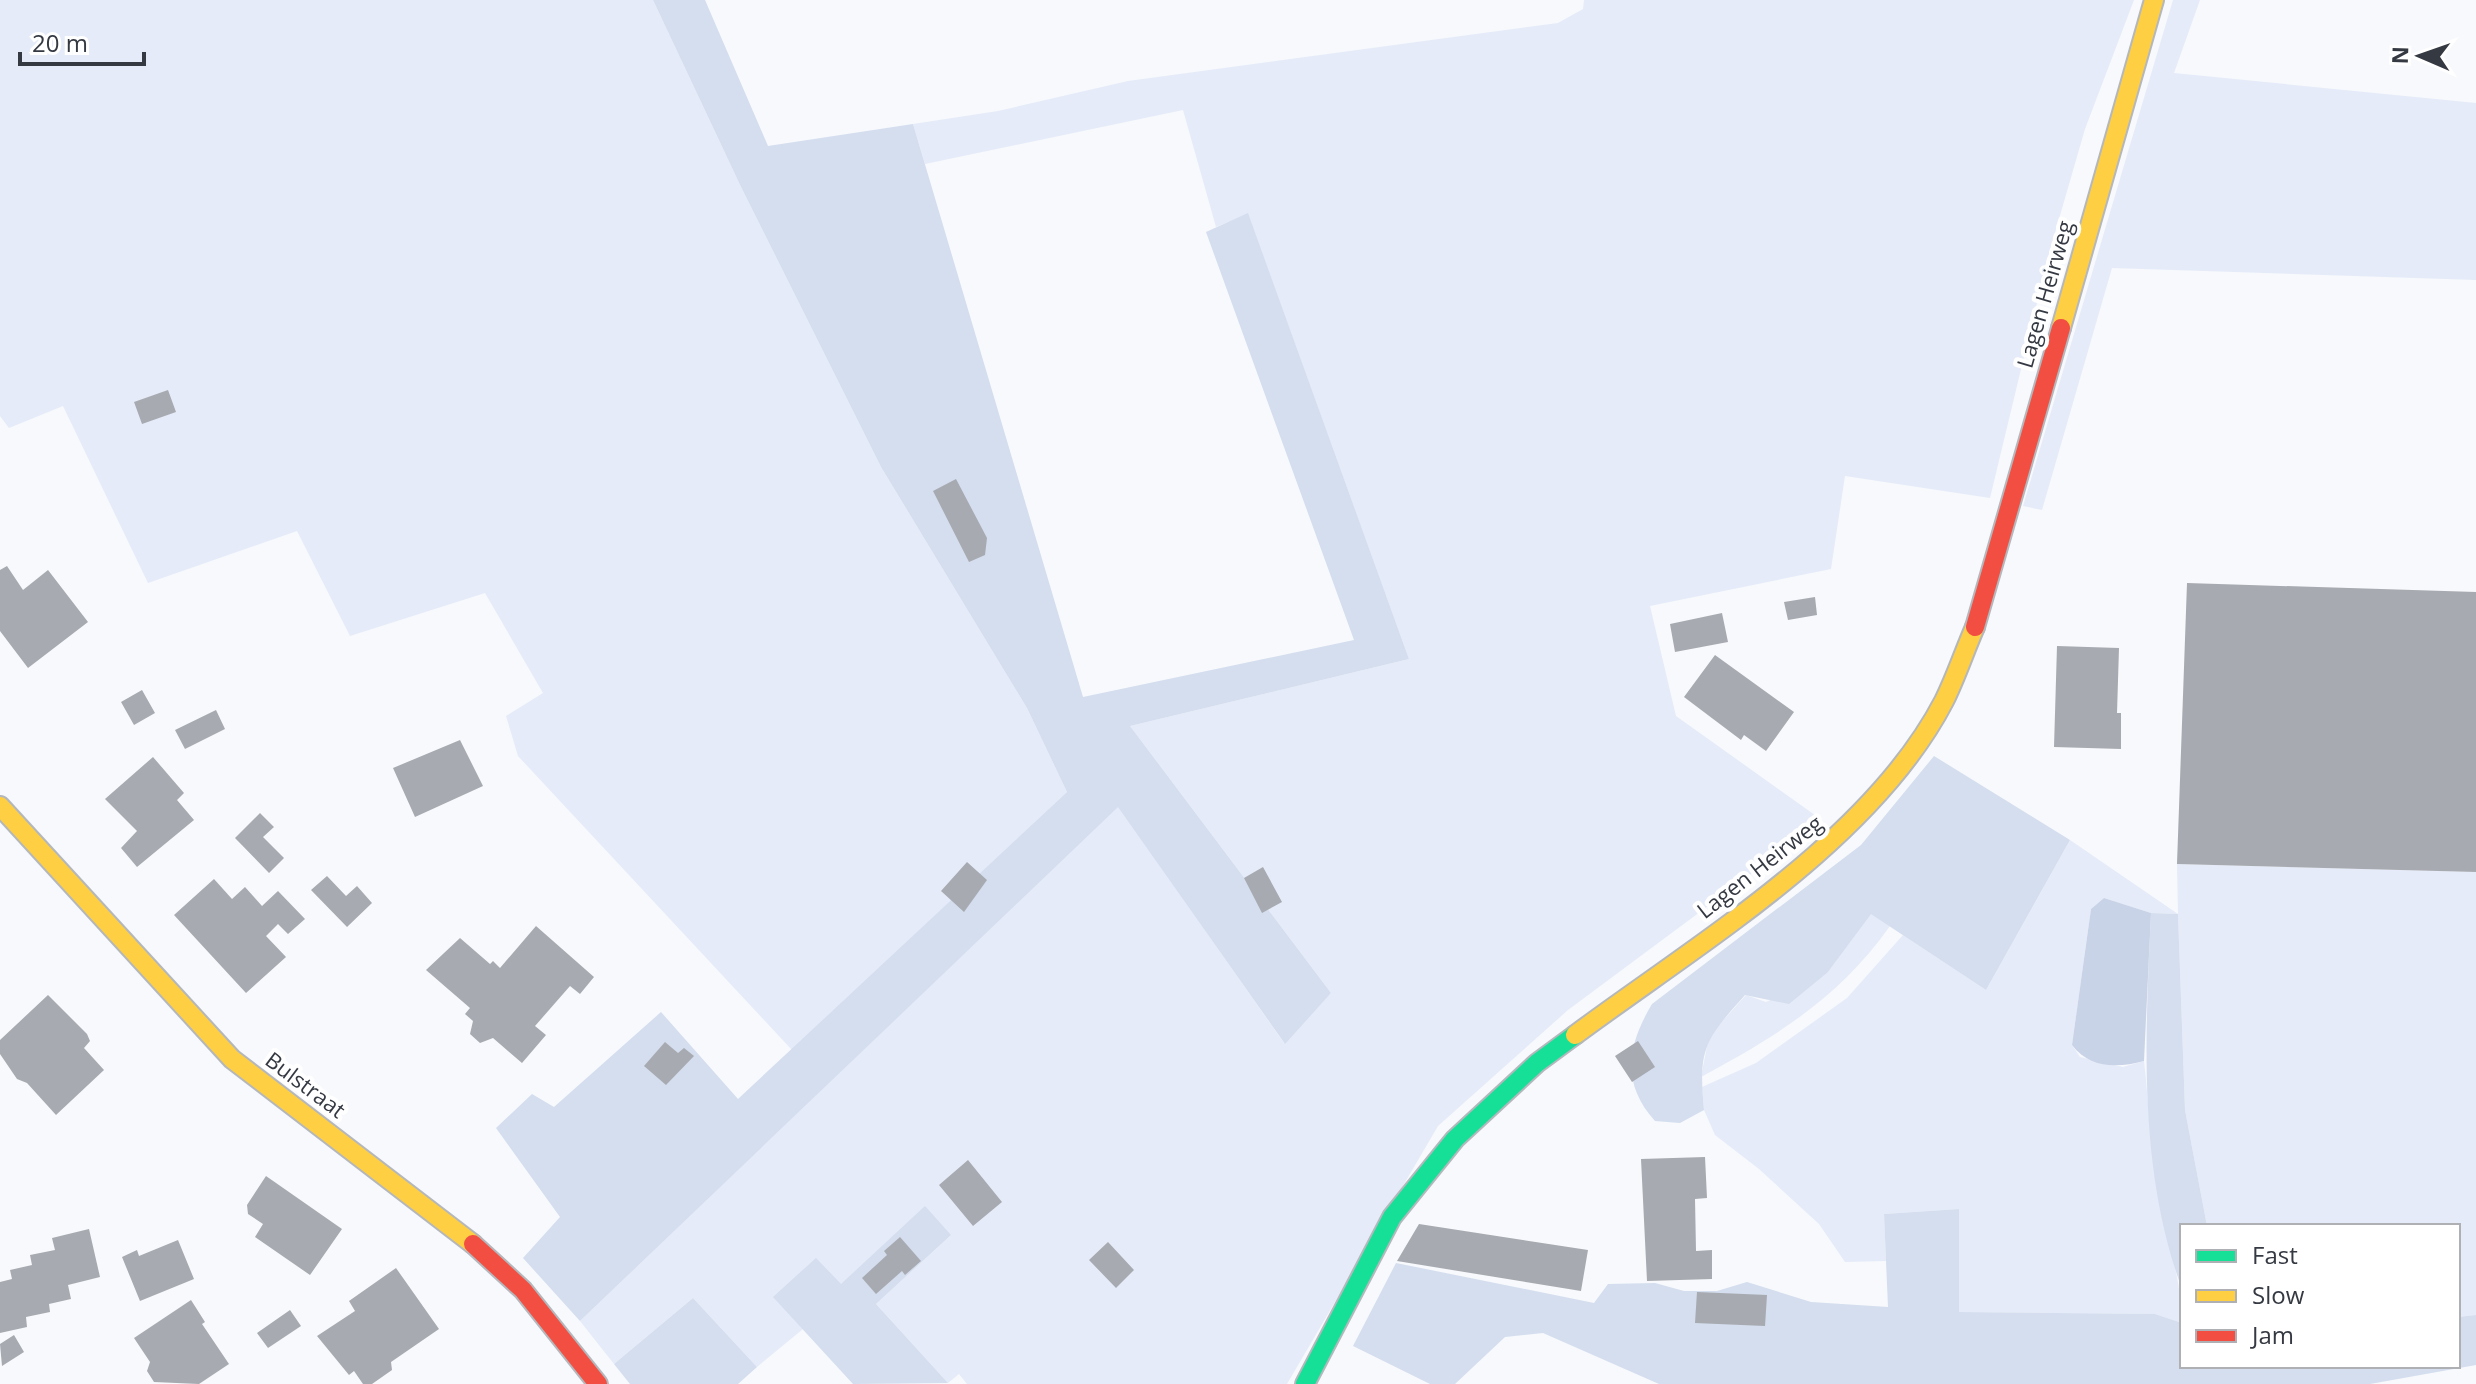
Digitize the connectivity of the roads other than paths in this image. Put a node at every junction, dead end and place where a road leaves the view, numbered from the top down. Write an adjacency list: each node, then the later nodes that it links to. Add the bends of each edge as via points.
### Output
1 (2154, 0): 4 (street, Lagen Heirweg, via 1979,617 1943,702 1891,778 1821,853 1537,1063 1455,1139 1392,1217)
2 (0, 806): 3 (street, Bulstraat, via 232,1059 455,1228 523,1290)
3 (598, 1384)
4 (1305, 1384)

